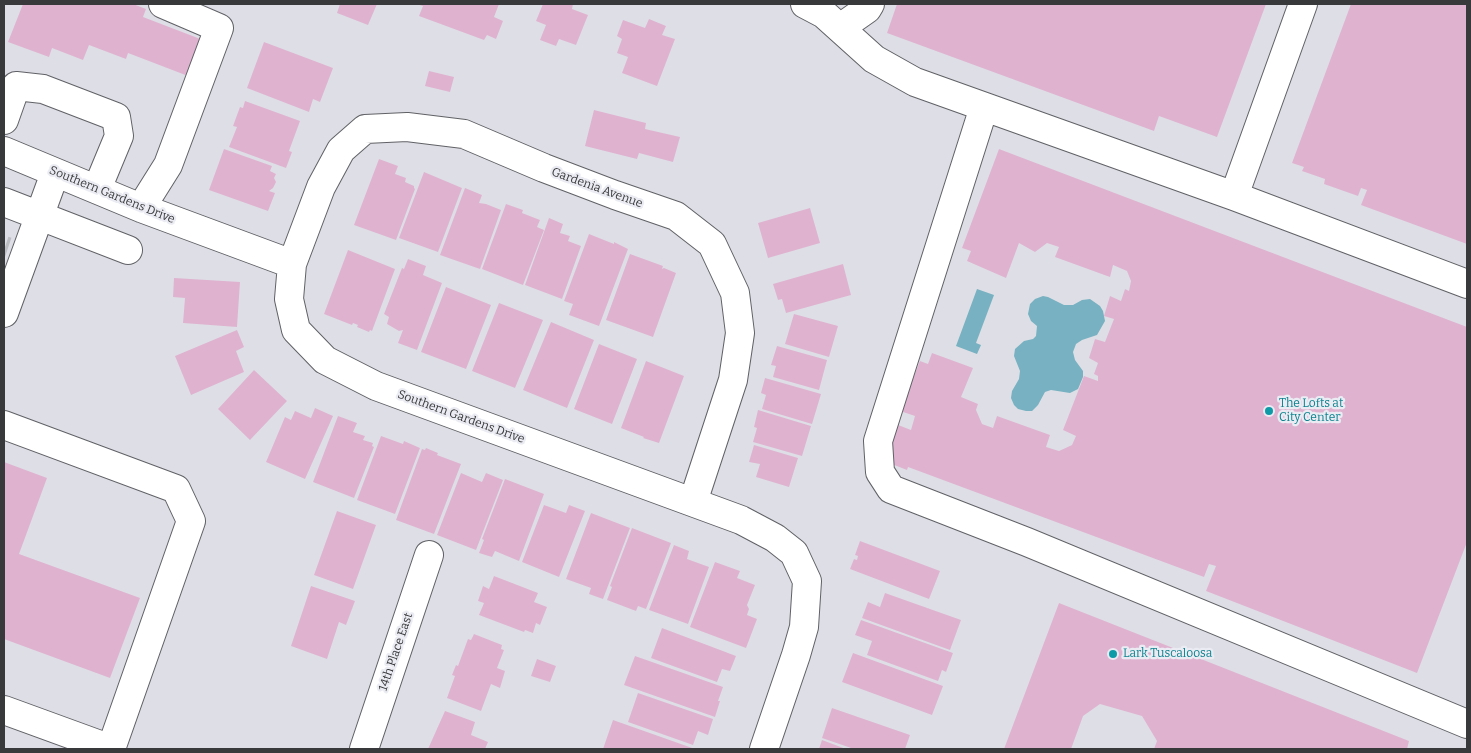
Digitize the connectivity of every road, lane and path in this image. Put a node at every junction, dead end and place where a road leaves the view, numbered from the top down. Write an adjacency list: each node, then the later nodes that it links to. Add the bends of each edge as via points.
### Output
1 (164, 4): 13 (street, via 219,28 168,165)
2 (805, 4): 5 (street)
3 (870, 4): 5 (street)
4 (1302, 4): 11 (street)
5 (840, 28): 6 (street, via 874,59 915,82)
6 (984, 107): 11 (street); 23 (street, via 878,441 880,472 891,489)
7 (4, 120): 10 (street, via 16,86 43,89 116,117 119,136)
8 (4, 152): 9 (street, Southern Gardens Drive)
9 (55, 173): 10 (street, Southern Gardens Drive); 14 (street)
10 (97, 190): 13 (street, Southern Gardens Drive)
11 (1234, 196): 17 (street)
12 (4, 202): 14 (street)
13 (141, 208): 16 (street, Southern Gardens Drive)
14 (40, 214): 15 (street); 18 (street, via 15,255)
15 (128, 250)
16 (292, 264): 20 (street, Southern Gardens Drive, via 289,299 296,330 324,360 376,386); 20 (street, Gardenia Avenue, via 321,187 341,150 365,129 407,127 464,134 544,168 676,216 712,244 735,293 740,333 733,380)
17 (1467, 284)
18 (6, 300)
19 (4, 425): 24 (street, via 176,489 191,521)
20 (694, 502): 26 (street, Southern Gardens Drive, via 742,520 775,538 794,553 807,581 804,627)
21 (429, 555): 25 (street, 14th Place East)
22 (4, 710): 24 (street)
23 (1467, 724)
24 (111, 749)
25 (364, 749)
26 (764, 749)

